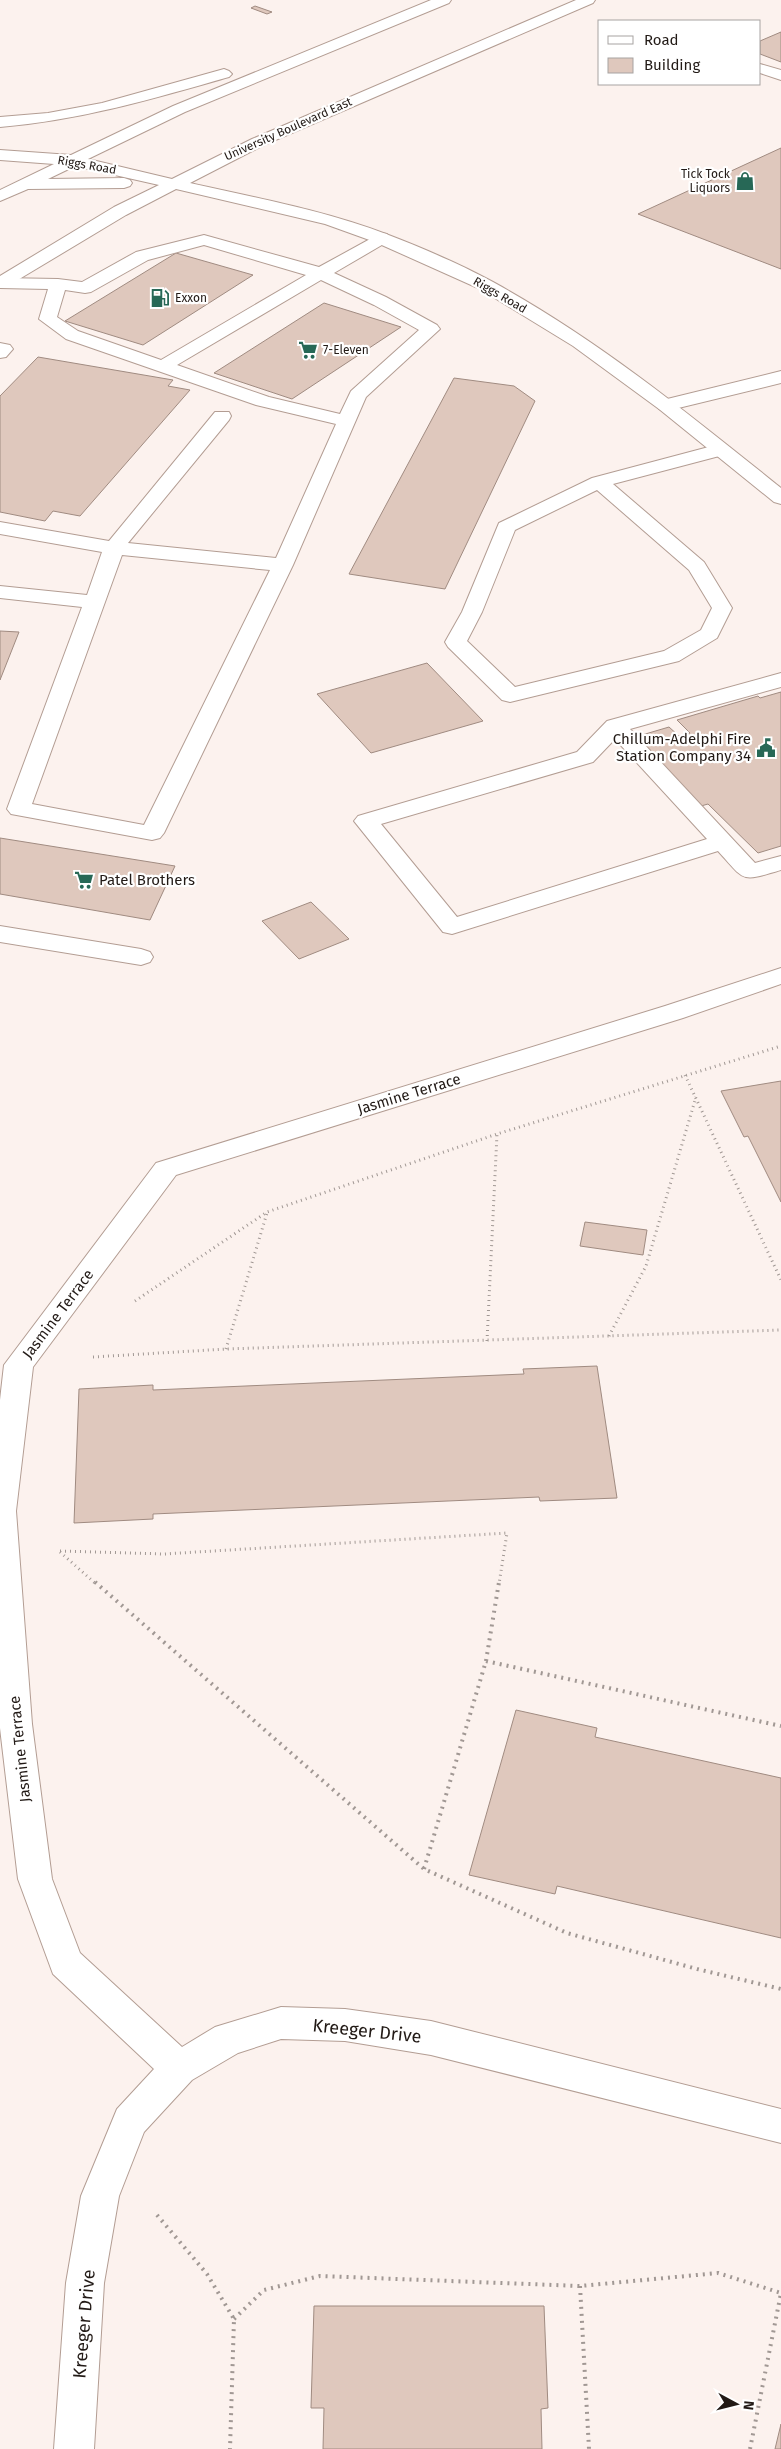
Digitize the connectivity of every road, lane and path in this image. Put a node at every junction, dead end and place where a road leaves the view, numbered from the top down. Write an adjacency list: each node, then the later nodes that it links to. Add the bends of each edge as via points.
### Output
1 (444, 0): 3 (main road)
2 (588, 0): 10 (main road, University Boulevard East, via 300,122)
3 (338, 42): 6 (main road, via 104,107 48,118); 8 (main road, via 179,109)
4 (761, 68): 5 (main road)
5 (781, 75)
6 (0, 122)
7 (0, 155): 8 (main road, Riggs Road)
8 (71, 160): 10 (main road, Riggs Road); 11 (main road)
9 (0, 183): 11 (main road, Riggs Road)
10 (173, 183): 11 (main road, Riggs Road); 13 (main road, Riggs Road, via 330,220); 15 (main road, University Boulevard East)
11 (23, 184): 12 (main road)
12 (0, 196)
13 (381, 238): 14 (main road); 21 (main road, Riggs Road, via 486,284 579,342)
14 (320, 273): 16 (main road, via 204,240 142,256 84,288); 19 (main road); 23 (main road, via 380,300 431,329 358,395)
15 (0, 283): 16 (main road)
16 (58, 284): 19 (main road, via 48,319 72,335)
17 (0, 348): 18 (main road, via 4,349)
18 (0, 353)
19 (161, 367): 23 (main road, via 263,402)
20 (781, 377): 21 (main road)
21 (666, 405): 24 (main road, Riggs Road)
22 (222, 416): 28 (main road)
23 (347, 421): 29 (main road)
24 (720, 450): 25 (main road); 26 (main road, Riggs Road)
25 (599, 482): 25 (main road, via 697,566 722,608 710,634 671,656 510,694 456,642 472,612 506,527)
26 (781, 498)
27 (0, 528): 28 (main road)
28 (114, 548): 29 (main road); 31 (main road)
29 (282, 565): 31 (main road, via 152,833 19,809)
30 (0, 592): 31 (main road)
31 (94, 602)
32 (781, 680): 33 (main road)
33 (615, 726): 34 (main road); 34 (main road, via 585,757 366,821 452,927)
34 (723, 842): 35 (main road, via 750,872)
35 (781, 863)
36 (0, 934): 37 (main road)
37 (141, 957)
38 (781, 976): 59 (main road, Jasmine Terrace, via 166,1169 19,1365 1,1511 16,1724 35,1879 66,1964)
39 (781, 1046): 40 (path)
40 (686, 1075): 41 (path); 42 (path)
41 (696, 1097): 44 (path); 47 (path, via 646,1266)
42 (497, 1134): 43 (path); 48 (path)
43 (267, 1212): 45 (path); 50 (path)
44 (781, 1280)
45 (132, 1303)
46 (781, 1330): 47 (path)
47 (608, 1336): 48 (path)
48 (487, 1341): 50 (path)
49 (95, 1349): 51 (path)
50 (226, 1349): 51 (path)
51 (92, 1357): 52 (path)
52 (86, 1364)
53 (57, 1542): 54 (path)
54 (59, 1550): 55 (path, via 164,1554 507,1532); 57 (path)
55 (486, 1662): 56 (path); 57 (path)
56 (781, 1726)
57 (424, 1869): 58 (path, via 567,1932)
58 (781, 1989)
59 (178, 2068): 60 (main road, Kreeger Drive, via 228,2039 282,2023 345,2025 431,2038); 61 (main road, Kreeger Drive, via 130,2121)
60 (781, 2126)
61 (114, 2163): 64 (path, via 207,2274); 65 (main road, Kreeger Drive, via 100,2196 85,2283)
62 (580, 2286): 63 (path, via 718,2273); 64 (path, via 320,2276 264,2290); 67 (path)
63 (781, 2293): 68 (path)
64 (234, 2319): 66 (path)
65 (74, 2449)
66 (230, 2449)
67 (589, 2449)
68 (750, 2449)

